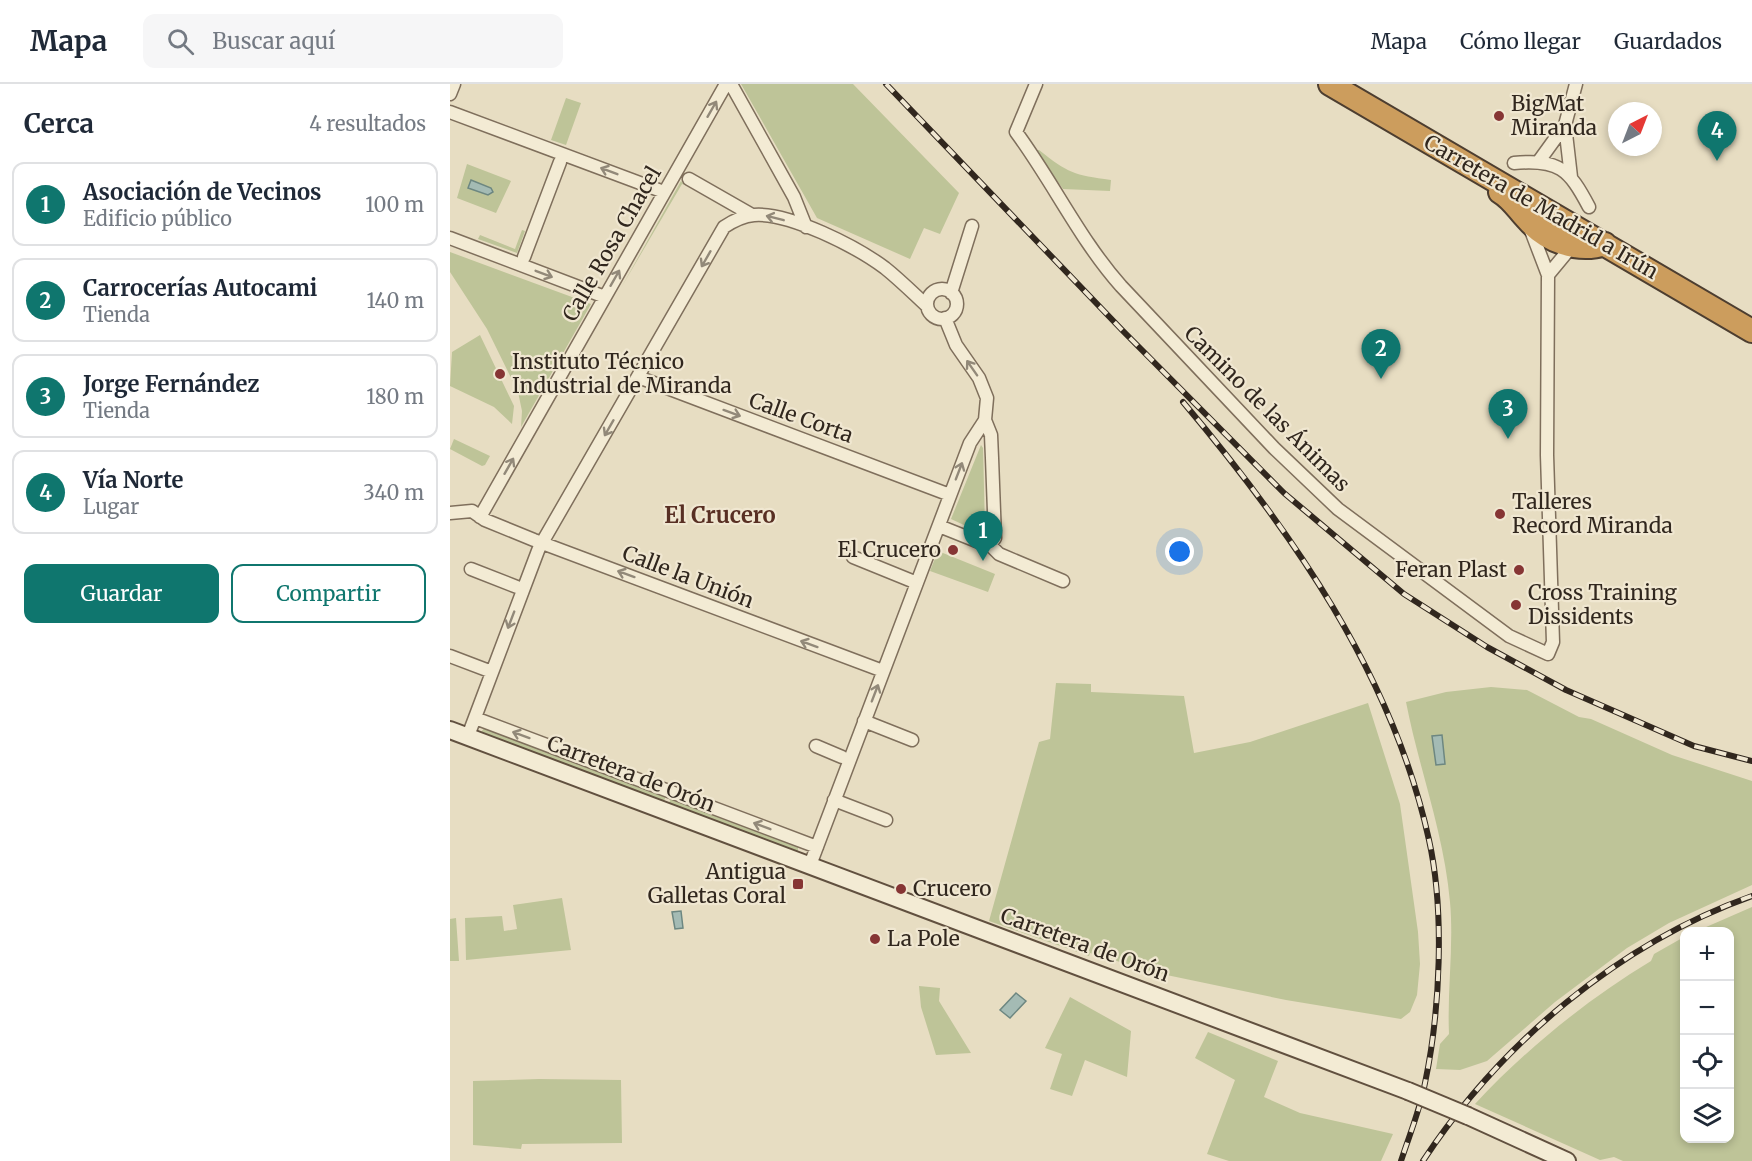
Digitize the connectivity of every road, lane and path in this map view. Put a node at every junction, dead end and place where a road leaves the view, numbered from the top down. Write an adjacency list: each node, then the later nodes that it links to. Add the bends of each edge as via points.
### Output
1 (454, 84): 7 (street)
2 (729, 84): 16 (street, Calle Rosa Chacel, one-way to 2); 21 (street, via 794,197)
3 (1036, 84): 26 (street, Camino de las Ánimas, via 1017,132 1107,270 1274,448 1338,509 1509,636 1548,654 1553,642 1547,455)
4 (1330, 84): 10 (highway, Carretera de Madrid a Irún)
5 (1352, 84): 31 (highway, Carretera de Madrid a Irún)
6 (1576, 84): 9 (street)
7 (450, 94)
8 (450, 112): 16 (street, one-way to 8)
9 (1565, 126): 11 (street); 14 (street)
10 (1412, 132): 19 (highway, via 1504,194); 23 (highway, Carretera de Madrid a Irún)
11 (1539, 161): 13 (street); 14 (street, via 1554,165)
12 (560, 162): 25 (street)
13 (1514, 163)
14 (1571, 177): 17 (street)
15 (689, 179): 18 (street)
16 (664, 192): 28 (street, Calle Rosa Chacel, one-way to 16)
17 (1589, 207)
18 (748, 216): 21 (street, one-way to 18, via 771,215); 33 (street, one-way to 33, via 724,228)
19 (1528, 220): 24 (highway, via 1543,235); 26 (street)
20 (972, 226): 27 (street)
21 (806, 227): 29 (street, via 859,250)
22 (450, 238): 28 (street, one-way to 28)
23 (1605, 244): 24 (highway); 32 (highway, Carretera de Madrid a Irún)
24 (1572, 246): 26 (street)
25 (524, 257)
26 (1548, 275)
27 (951, 293): 29 (street, via 942,289 932,292); 30 (street, via 956,300 955,310)
28 (605, 297): 37 (street, Calle Rosa Chacel, one-way to 28)
29 (927, 306): 30 (street, via 935,317)
30 (945, 318): 34 (street, one-way to 30, via 984,388 956,345)
31 (1752, 318)
32 (1752, 331)
33 (638, 376): 35 (street, Calle Corta, one-way to 35); 39 (street, one-way to 39)
34 (985, 420): 35 (street, one-way to 34, via 970,443); 40 (street, via 991,435 992,458 994,538)
35 (950, 495): 38 (street)
36 (450, 513): 37 (street, Calle la Unión, via 469,511)
37 (480, 517): 39 (street, Calle la Unión)
38 (939, 526): 40 (street); 44 (street)
39 (542, 543): 47 (street, Calle la Unión, one-way to 39); 48 (street, one-way to 48)
40 (990, 545): 43 (street, via 999,554)
41 (852, 557): 44 (street)
42 (471, 569): 45 (street)
43 (1063, 581)
44 (916, 583): 47 (street)
45 (517, 587)
46 (450, 656): 48 (street)
47 (883, 671): 50 (street, one-way to 47)
48 (492, 672): 49 (street)
49 (475, 718): 52 (street); 58 (street, one-way to 49)
50 (864, 721): 53 (street); 56 (street)
51 (450, 730): 52 (street, Carretera de Orón)
52 (468, 736): 59 (street, Carretera de Orón)
53 (912, 740)
54 (816, 746): 55 (street)
55 (842, 757)
56 (834, 800): 57 (street); 58 (street)
57 (886, 820)
58 (817, 847): 59 (street)
59 (810, 865): 60 (street, Carretera de Orón, bridge, via 1408,1091)
60 (1567, 1161)

